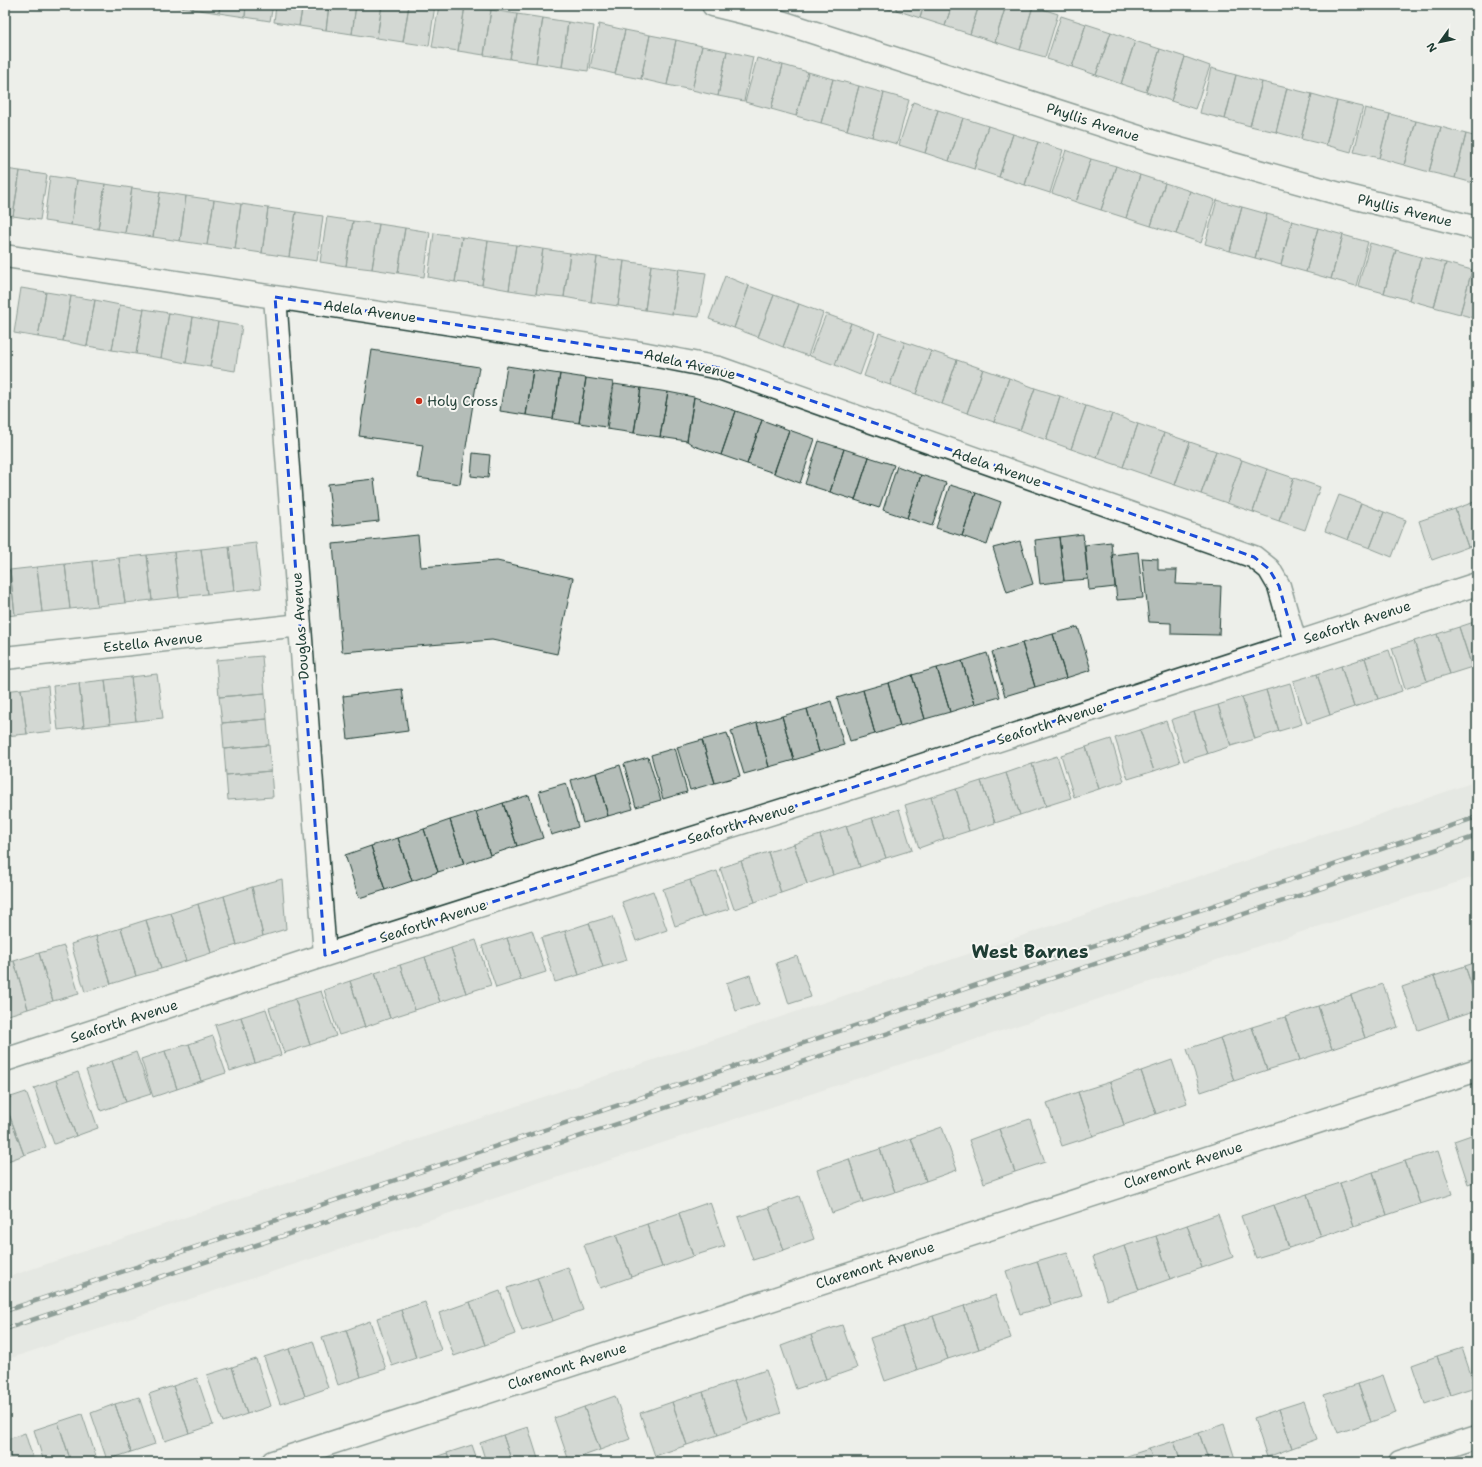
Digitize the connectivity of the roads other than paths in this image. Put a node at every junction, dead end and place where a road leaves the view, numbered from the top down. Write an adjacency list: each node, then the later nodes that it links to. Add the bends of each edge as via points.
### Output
1 (713, 5): 2 (street, Phyllis Avenue, via 778,22 1151,141 1340,194)
2 (1477, 228)
3 (5, 256): 4 (street, Adela Avenue)
4 (275, 297): 6 (street, Douglas Avenue); 7 (street, Adela Avenue, via 642,353 719,368 1254,557 1269,569 1279,586)
5 (1477, 584): 7 (street, Seaforth Avenue)
6 (300, 625): 8 (street, Estella Avenue); 9 (street, Douglas Avenue)
7 (1295, 642): 9 (street, Seaforth Avenue, via 821,798)
8 (5, 658)
9 (326, 955): 10 (street, Seaforth Avenue)
10 (5, 1060)
11 (1477, 1070): 13 (street, Claremont Avenue)
12 (1477, 1437): 14 (street)
13 (273, 1462)
14 (1400, 1462)

